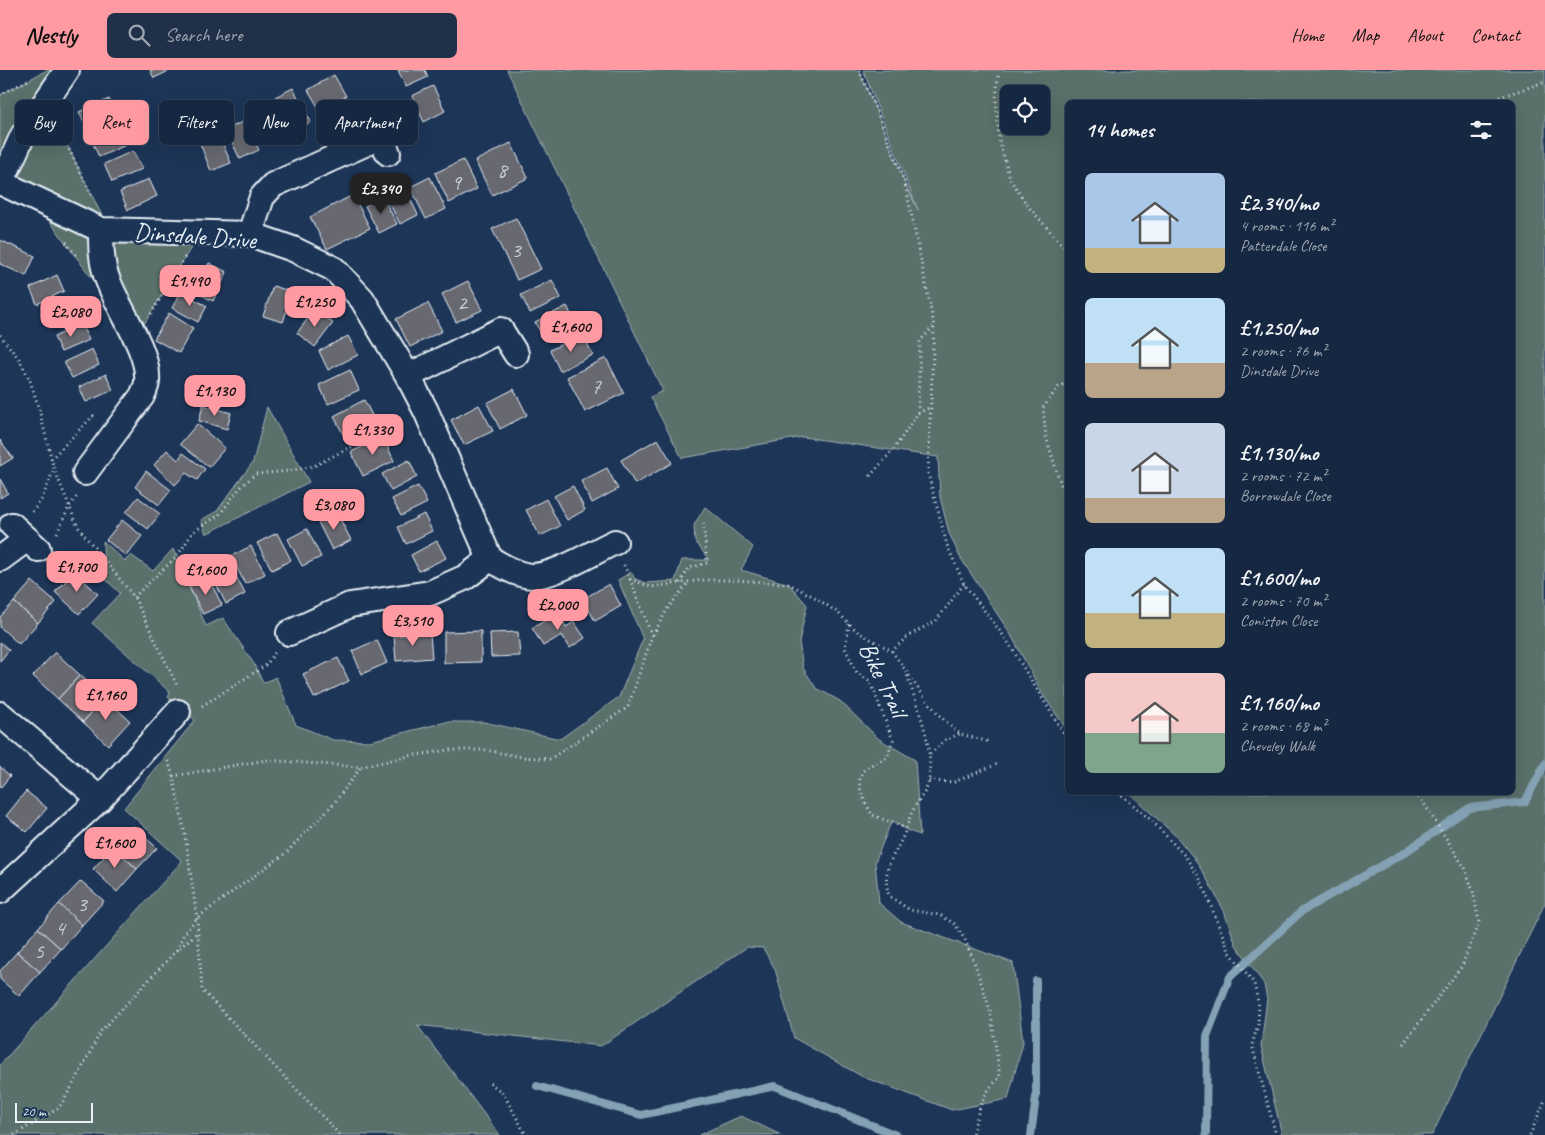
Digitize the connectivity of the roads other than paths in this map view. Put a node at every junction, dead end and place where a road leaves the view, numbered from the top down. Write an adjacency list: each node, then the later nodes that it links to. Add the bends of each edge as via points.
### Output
1 (67, 70): 3 (street, via 23,135)
2 (388, 153): 5 (street, via 380,136 272,184 262,197)
3 (1, 182): 4 (street, Dinsdale Drive)
4 (105, 230): 5 (street, Dinsdale Drive); 8 (street, via 101,254 106,274 147,367 147,382 142,396 111,430)
5 (250, 234): 7 (street, Dinsdale Drive, via 293,249 334,269 362,299)
6 (516, 354): 7 (street, via 501,330)
7 (408, 376): 12 (street, Dinsdale Drive)
8 (85, 473)
9 (24, 536): 11 (street)
10 (615, 542): 12 (street, via 552,572 532,576)
11 (0, 559)
12 (490, 559): 13 (street, via 466,577 430,594 350,606)
13 (289, 633)
14 (178, 712): 16 (street)
15 (0, 714): 16 (street)
16 (100, 799): 17 (street)
17 (0, 891)

